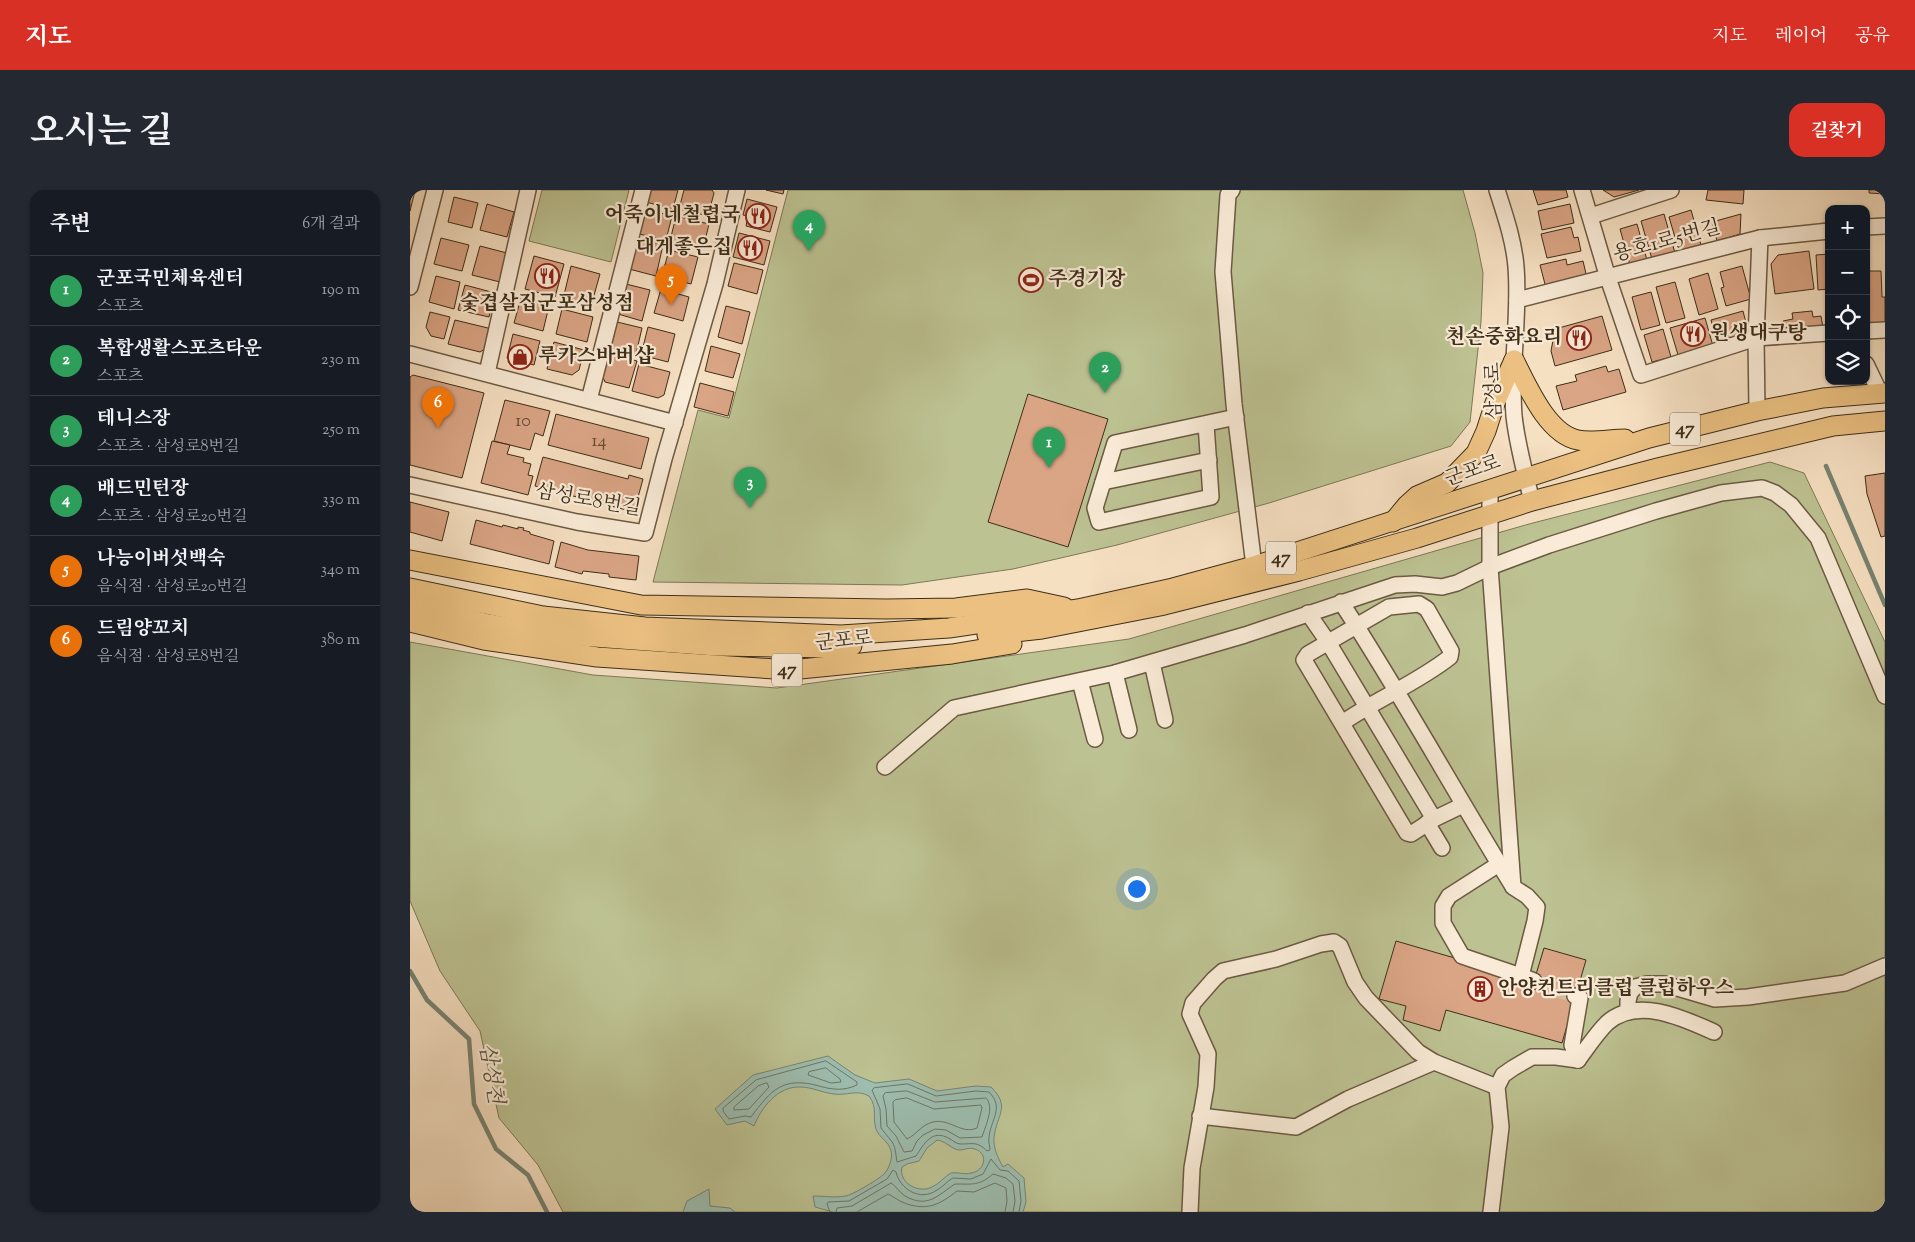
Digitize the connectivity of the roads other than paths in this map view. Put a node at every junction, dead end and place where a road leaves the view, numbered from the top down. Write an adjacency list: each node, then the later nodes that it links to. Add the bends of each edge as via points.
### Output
1 (435, 190): 15 (street)
2 (528, 190): 24 (street)
3 (643, 190): 26 (street)
4 (737, 190): 30 (street)
5 (1496, 190): 16 (street, 삼성로, via 1510,233)
6 (1582, 190): 9 (street)
7 (1671, 190): 9 (street)
8 (1226, 192): 28 (street, via 1223,272)
9 (1590, 216): 14 (street)
10 (1885, 226): 11 (street)
11 (1870, 227)
12 (1825, 231): 13 (street, 용호1로5번길)
13 (1760, 238): 14 (street, 용호1로5번길); 20 (street)
14 (1608, 278): 16 (street, 용호1로5번길); 20 (street, via 1641,374)
15 (410, 287)
16 (1517, 300): 22 (street, 삼성로)
17 (1885, 330): 18 (street)
18 (1870, 331)
19 (1825, 334): 20 (street)
20 (1756, 338): 27 (street)
21 (410, 354): 24 (street)
22 (1514, 360): 32 (main road, via 1544,413 1568,436 1579,441); 34 (street, 삼성로, via 1514,416); 40 (main road, via 1476,453 1447,483 1417,496)
23 (1870, 371): 25 (street)
24 (487, 374): 26 (street)
25 (1882, 393): 27 (main road, 군포로 / 47, via 1823,398)
26 (589, 400): 30 (street)
27 (1758, 411): 32 (main road, 군포로 / 47)
28 (1236, 417): 31 (street); 43 (street)
29 (1885, 421): 38 (main road, 군포로 / 47, via 1833,426)
30 (675, 423): 36 (street, 삼성로8번길, via 645,533 577,522)
31 (1206, 424): 33 (street); 35 (street, via 1116,443)
32 (1649, 438): 34 (main road, 군포로 / 47)
33 (1208, 460): 35 (street); 35 (street, via 1211,497 1099,522 1095,508)
34 (1526, 477): 37 (main road, 군포로 / 47); 38 (street, 삼성로)
35 (1104, 482)
36 (410, 485)
37 (1490, 489): 39 (street); 40 (main road, 군포로 / 47)
38 (1532, 502): 39 (main road, 군포로 / 47)
39 (1491, 515): 44 (street); 45 (main road, 군포로 / 47)
40 (1393, 522): 41 (main road, 군포로 / 47)
41 (1371, 529): 43 (main road, 군포로 / 47); 45 (main road, via 1374,535 1371,537 1309,558)
42 (410, 560): 50 (main road, 군포로 / 47, via 641,605 886,609 946,608 1026,599)
43 (1254, 566): 50 (main road, 군포로 / 47)
44 (1490, 567): 47 (street, via 1442,587 1404,584); 59 (street, via 1656,511 1721,493 1762,488 1791,505 1818,538); 70 (street)
45 (1299, 570): 49 (main road, 군포로 / 47)
46 (410, 588): 50 (main road, 군포로 / 47, via 543,616 645,627 796,634 841,635 948,628)
47 (1341, 602): 51 (street); 53 (street)
48 (410, 604): 49 (main road, 군포로 / 47, via 540,633 697,645 830,648 1042,630)
49 (1160, 606): 52 (main road, 군포로 / 47, via 1129,622 1036,640 952,654 790,670 597,657 484,640)
50 (1078, 609)
51 (1308, 613): 54 (street); 55 (street)
52 (410, 622)
53 (1356, 625): 54 (street); 58 (street); 58 (street, via 1389,607 1418,604 1427,609 1451,651 1450,657)
54 (1328, 642): 60 (street); 62 (street, via 1304,660)
55 (1152, 663): 56 (street); 61 (street)
56 (1115, 673): 57 (street); 63 (street)
57 (1080, 681): 64 (street); 65 (street, via 954,708)
58 (1398, 691): 60 (street); 66 (street)
59 (1885, 696)
60 (1367, 706): 62 (street); 67 (street)
61 (1165, 720)
62 (1342, 723): 67 (street, via 1406,833 1411,834)
63 (1129, 730)
64 (1095, 739)
65 (885, 767)
66 (1463, 804): 67 (street); 69 (street)
67 (1430, 821): 68 (street)
68 (1442, 848)
69 (1499, 864): 70 (street); 70 (street, via 1449,896 1443,906 1443,923 1462,956 1528,978 1536,907 1527,896)
70 (1513, 888)
71 (1885, 966): 73 (street, via 1845,983 1715,1000 1664,984 1647,984 1635,987 1630,993)
72 (1575, 996): 75 (street, via 1580,998 1572,1045)
73 (1628, 1012): 74 (street, via 1665,1013); 75 (street, via 1606,1024)
74 (1714, 1032)
75 (1578, 1060): 77 (street, via 1532,1057 1503,1076)
76 (1434, 1062): 77 (street); 78 (street, via 1348,1099 1296,1127); 78 (street, via 1418,1052 1366,998 1355,982 1340,946 1334,942 1321,944 1276,959 1223,971 1193,1003 1190,1014 1208,1054)
77 (1496, 1087): 80 (street, via 1501,1127)
78 (1200, 1116): 79 (street, via 1192,1168)
79 (1190, 1212)
80 (1491, 1212)

